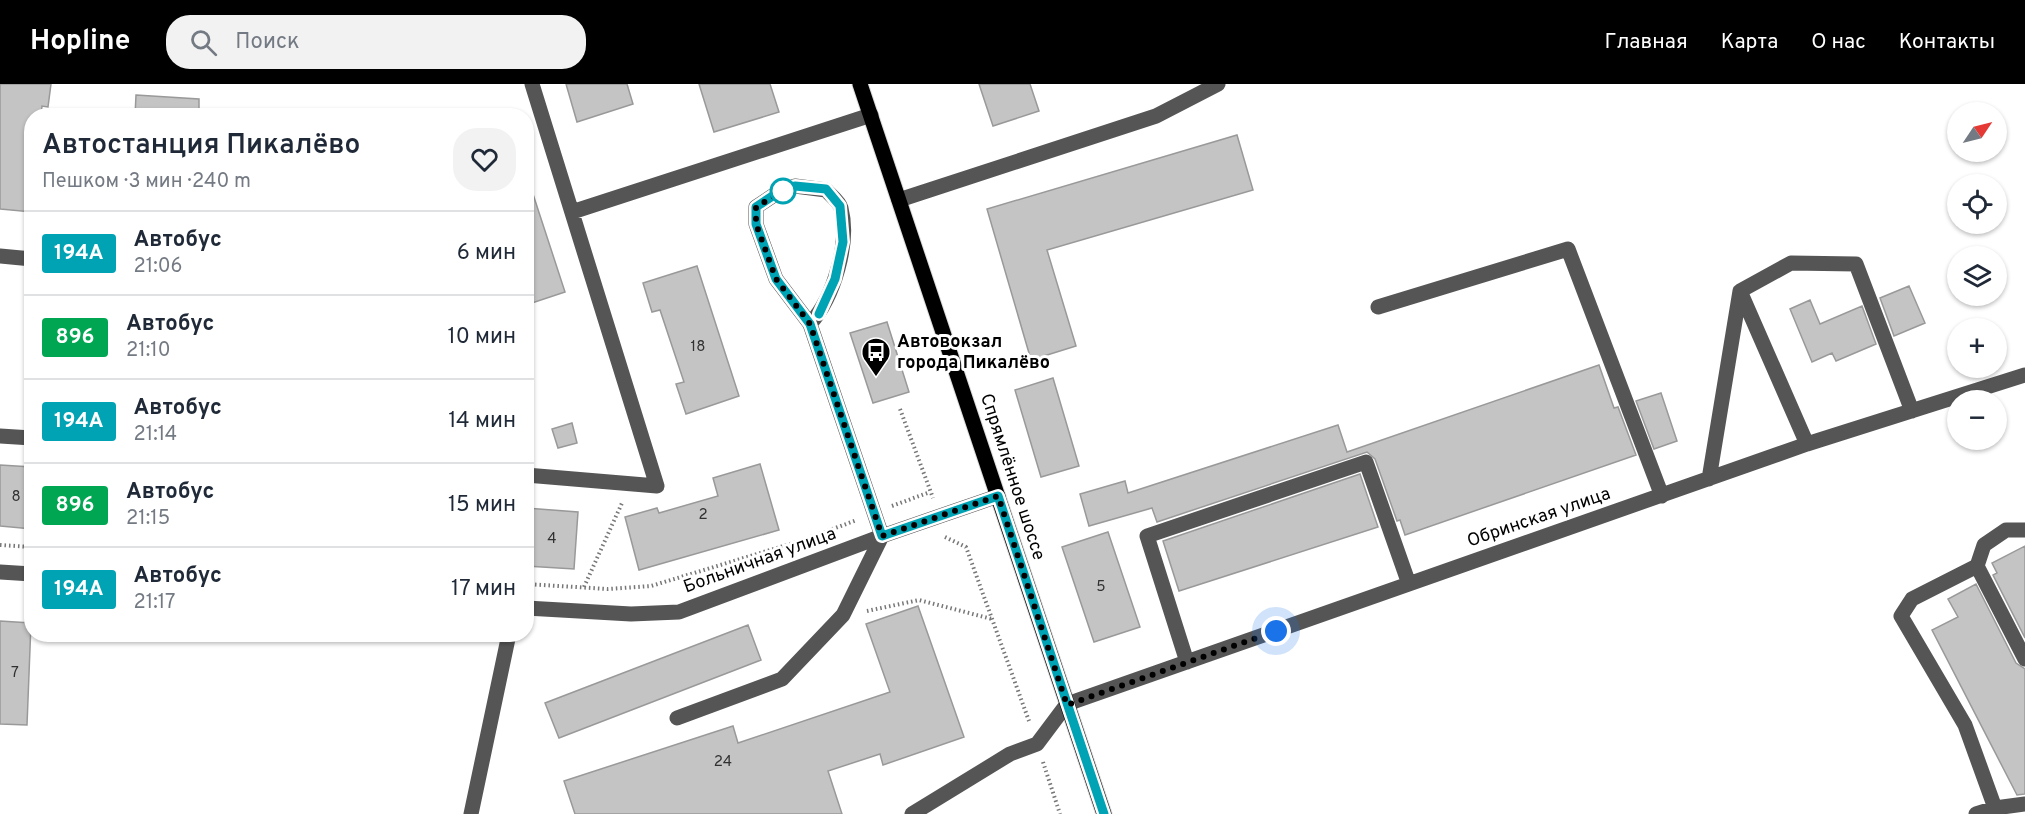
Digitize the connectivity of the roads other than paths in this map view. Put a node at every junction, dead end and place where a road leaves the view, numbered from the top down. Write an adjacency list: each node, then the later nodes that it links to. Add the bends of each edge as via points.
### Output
1 (532, 84): 6 (street)
2 (860, 84): 4 (main road, Спрямлённое шоссе)
3 (1218, 84): 5 (street, via 1156,116)
4 (871, 116): 5 (main road, Спрямлённое шоссе); 6 (street)
5 (899, 200): 19 (main road, Спрямлённое шоссе)
6 (572, 212): 17 (street, via 657,486)
7 (0, 256): 8 (street)
8 (24, 259)
9 (1740, 291): 13 (street, via 1791,263 1856,264); 16 (street); 18 (street)
10 (1378, 307): 20 (street, via 1568,249)
11 (810, 324): 11 (street, via 819,314 835,279 843,242 840,206 826,189 795,186 756,207 756,224 776,279); 22 (street)
12 (2025, 375): 13 (street, Обринская улица)
13 (1912, 411): 16 (street, Обринская улица)
14 (0, 436): 15 (street)
15 (24, 438)
16 (1808, 444): 18 (street, Обринская улица)
17 (534, 476)
18 (1709, 479): 20 (street, Обринская улица)
19 (998, 496): 22 (street, Больничная улица); 31 (main road, Спрямлённое шоссе)
20 (1662, 496): 26 (street, Обринская улица)
21 (2025, 530): 23 (street, via 2006,530 1984,545)
22 (882, 536): 27 (street, Больничная улица, via 679,612 631,614); 32 (street, via 843,615 782,679)
23 (1977, 566): 29 (street); 34 (street, via 1912,599 1901,616 1965,725)
24 (0, 572): 25 (street)
25 (24, 574)
26 (1409, 584): 30 (street, Обринская улица); 30 (street, via 1366,462 1147,536)
27 (534, 608)
28 (507, 642): 35 (street)
29 (2025, 659)
30 (1187, 662): 31 (street, Обринская улица)
31 (1067, 705): 36 (street, via 1037,744 1010,754); 37 (main road, Спрямлённое шоссе)
32 (677, 718)
33 (2025, 804): 34 (street)
34 (1995, 808): 38 (street)
35 (471, 814)
36 (912, 814)
37 (1104, 814)
38 (1976, 814)

